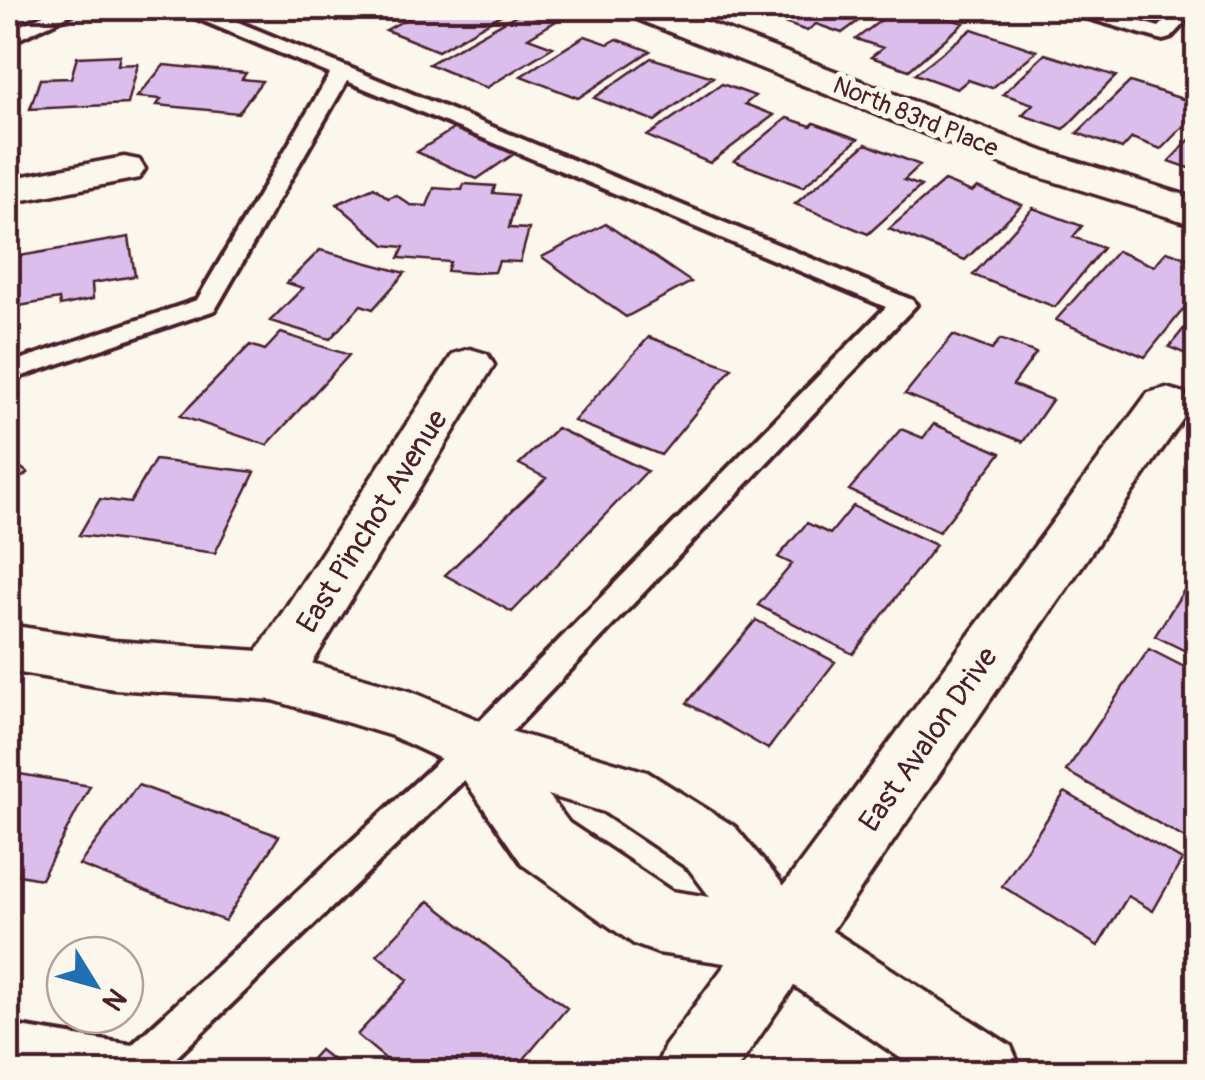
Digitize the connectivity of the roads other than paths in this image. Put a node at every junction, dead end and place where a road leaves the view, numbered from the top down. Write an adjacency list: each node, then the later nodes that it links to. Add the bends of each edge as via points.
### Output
1 (74, 8): 6 (lane)
2 (190, 8): 7 (lane)
3 (639, 8): 10 (street, North 83rd Place, via 1031,161)
4 (1074, 8): 5 (lane, via 1163,34)
5 (1188, 8)
6 (8, 38)
7 (342, 71): 12 (lane, via 206,305); 16 (lane, via 903,305)
8 (124, 169): 9 (street)
9 (8, 191)
10 (1198, 214)
11 (470, 365): 15 (street, East Pinchot Avenue)
12 (8, 373)
13 (1166, 405): 17 (street, East Avalon Drive)
14 (8, 648): 15 (street, via 114,665)
15 (273, 676): 16 (street, via 409,716)
16 (476, 747): 17 (street, via 624,791 712,848); 17 (street, via 546,844 658,920); 18 (lane, via 139,1066)
17 (785, 940): 19 (street, East Avalon Drive); 20 (street)
18 (8, 1045)
19 (691, 1072)
20 (985, 1072)

